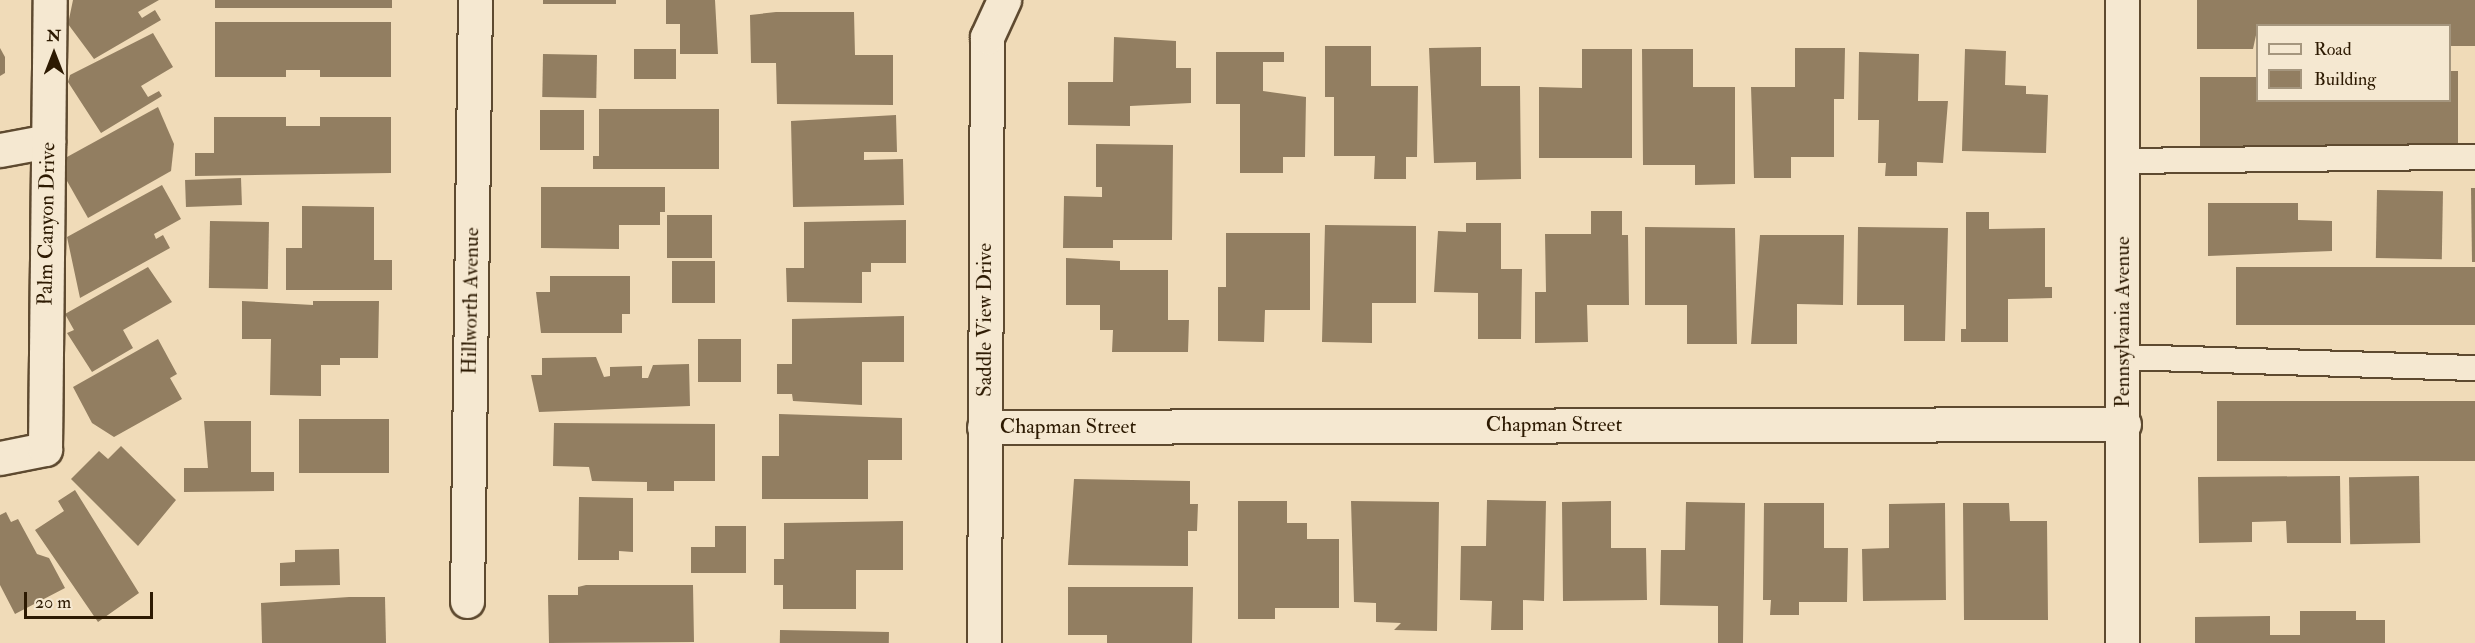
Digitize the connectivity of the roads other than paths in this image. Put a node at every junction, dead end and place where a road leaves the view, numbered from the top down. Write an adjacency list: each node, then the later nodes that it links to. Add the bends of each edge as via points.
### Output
1 (50, 0): 5 (street, Palm Canyon Drive)
2 (475, 0): 14 (street, Hillworth Avenue)
3 (1004, 0): 12 (street, Saddle View Drive, via 987,37)
4 (2122, 0): 8 (street, Pennsylvania Avenue)
5 (48, 141): 6 (street); 13 (street, Palm Canyon Drive, via 45,448)
6 (0, 150)
7 (2475, 157): 8 (lane)
8 (2123, 161): 9 (street, Pennsylvania Avenue)
9 (2123, 357): 10 (lane); 11 (street, Pennsylvania Avenue)
10 (2475, 368)
11 (2124, 424): 12 (street, Chapman Street); 16 (street, Pennsylvania Avenue)
12 (984, 427): 15 (street, Saddle View Drive)
13 (0, 458)
14 (467, 601)
15 (984, 643)
16 (2122, 643)

